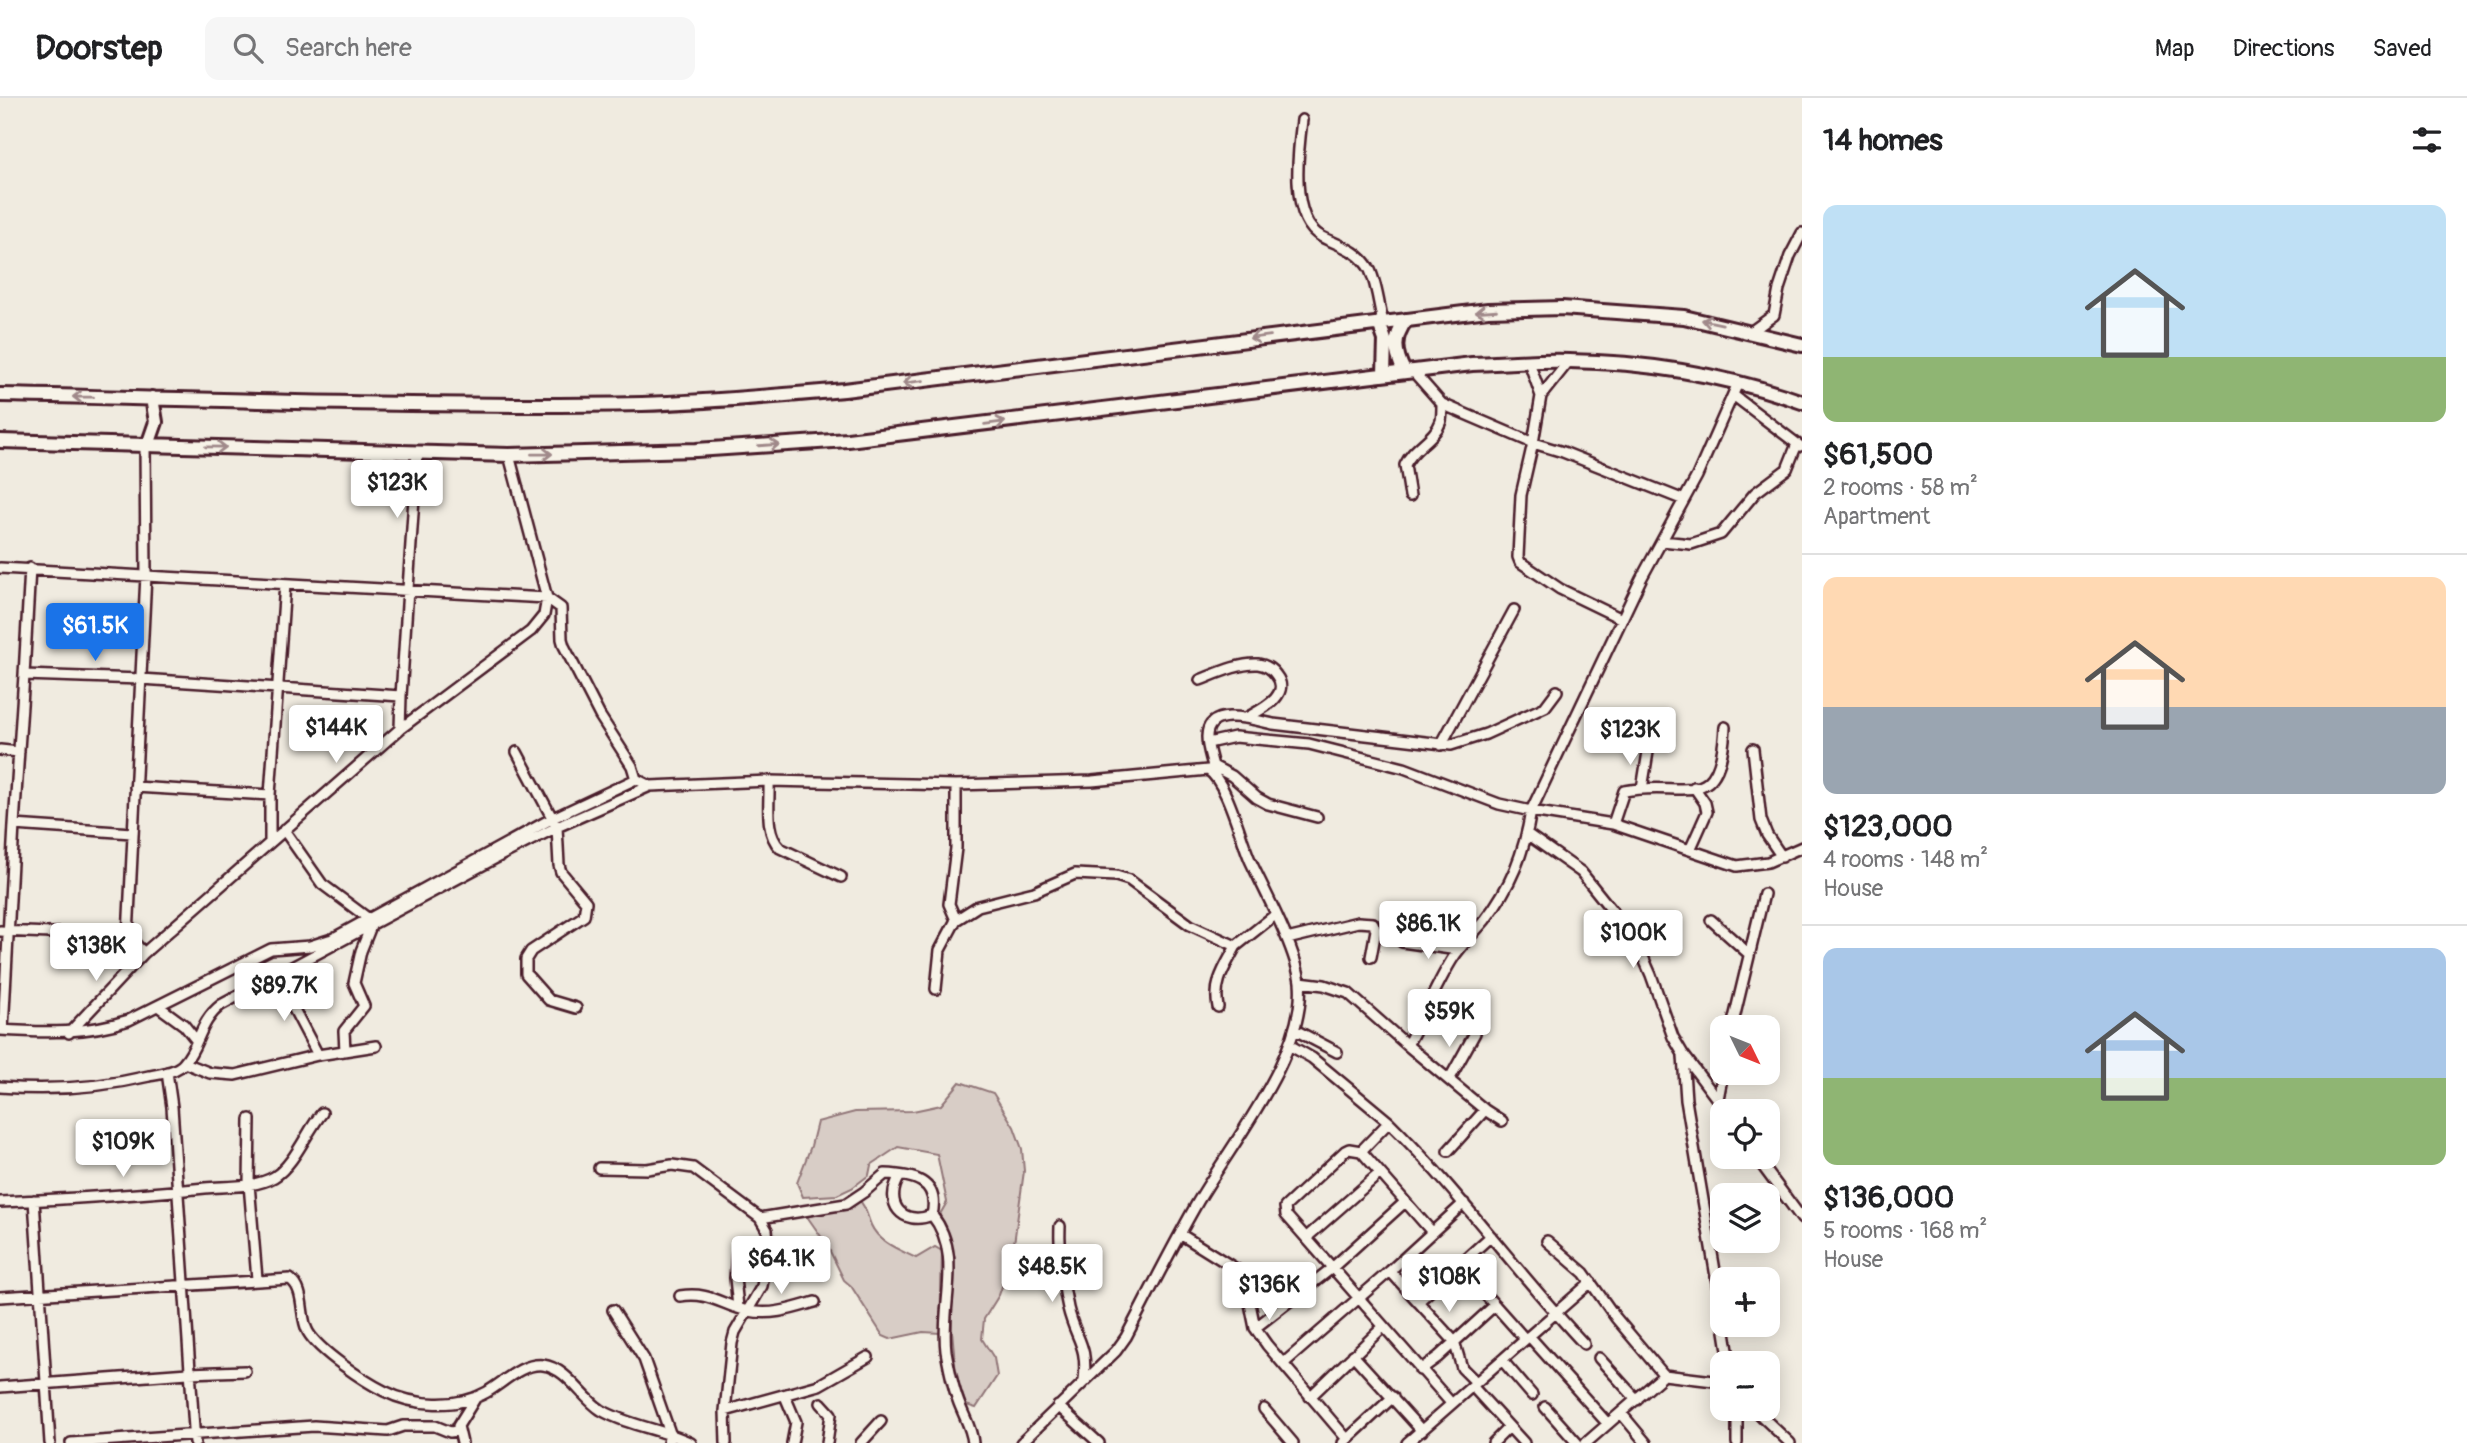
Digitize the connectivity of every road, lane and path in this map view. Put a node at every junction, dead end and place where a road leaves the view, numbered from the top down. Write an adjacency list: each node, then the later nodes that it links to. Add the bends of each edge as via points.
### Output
1 (1302, 120): 4 (street, via 1298,177 1305,217 1311,230 1356,254 1369,269)
2 (1802, 233): 5 (street, via 1790,256 1774,316)
3 (1406, 320): 4 (highway); 5 (highway, one-way to 3, via 1684,317 1611,310 1488,310); 9 (highway, via 1398,330 1395,350)
4 (1381, 323): 10 (highway); 14 (highway, one-way to 14, via 747,398 644,404 395,405)
5 (1752, 331): 6 (highway)
6 (1802, 345)
7 (1569, 361): 8 (highway); 11 (highway, via 1662,369); 13 (street)
8 (1529, 362): 9 (highway); 13 (street)
9 (1408, 371): 10 (highway); 16 (street)
10 (1384, 374): 22 (highway, one-way to 10, via 848,440)
11 (1736, 389): 15 (highway); 20 (street); 24 (street)
12 (0, 395): 14 (highway, one-way to 12)
13 (1541, 396): 18 (street)
14 (152, 398): 19 (highway, via 156,422)
15 (1802, 402)
16 (1442, 404): 18 (street); 23 (street, via 1440,422 1405,465)
17 (0, 441): 19 (highway)
18 (1533, 443): 24 (street); 33 (street, via 1521,495 1520,562 1560,589)
19 (147, 445): 21 (highway, one-way to 21); 28 (street)
20 (1799, 446): 25 (street, via 1787,469 1755,493 1721,534 1691,544)
21 (417, 452): 22 (highway); 30 (street)
22 (509, 455): 31 (street)
23 (1410, 496)
24 (1684, 500): 25 (street)
25 (1662, 541): 33 (street)
26 (0, 568): 27 (street)
27 (30, 568): 28 (street); 34 (street)
28 (146, 575): 29 (street); 35 (street)
29 (285, 584): 30 (street); 37 (street)
30 (408, 590): 31 (street); 39 (street)
31 (547, 598): 42 (street, via 544,615 531,631); 51 (street, via 561,608 564,646)
32 (1514, 610): 44 (street)
33 (1622, 619): 59 (street)
34 (24, 675): 35 (street); 47 (street)
35 (141, 679): 37 (street); 55 (street)
36 (1200, 680): 40 (street, via 1244,665 1272,670 1281,686 1278,696)
37 (277, 689): 39 (street); 58 (street)
38 (1557, 691): 44 (street, via 1545,707 1458,744)
39 (401, 696): 42 (street)
40 (1248, 718): 43 (street, via 1224,717 1214,722); 44 (street)
41 (1725, 727): 56 (street, via 1718,772 1706,784)
42 (400, 729): 64 (street)
43 (1208, 743): 50 (street); 59 (street, via 1235,737 1309,744 1404,768 1499,804)
44 (1441, 745)
45 (1753, 749): 70 (street, via 1761,820)
46 (0, 750): 47 (street)
47 (19, 752): 63 (street)
48 (517, 752): 61 (street)
49 (1648, 752): 57 (street)
50 (1214, 770): 53 (street, via 1092,781); 60 (street, via 1239,780 1268,804); 73 (street)
51 (636, 779): 54 (street); 61 (street)
52 (769, 781): 53 (street); 54 (street); 71 (street, via 773,840 780,848)
53 (956, 785): 74 (street, via 956,848 948,904)
54 (650, 786): 61 (street)
55 (135, 787): 58 (street); 65 (street)
56 (1694, 787): 57 (street); 69 (street, via 1707,812)
57 (1643, 789): 62 (street, via 1624,791)
58 (271, 795): 67 (street)
59 (1531, 811): 62 (street); 66 (street)
60 (1317, 817)
61 (555, 822): 76 (street); 91 (street, via 561,872 583,895 586,910 584,916 539,944 525,967 531,982 548,1000)
62 (1613, 824): 69 (street)
63 (14, 825): 65 (street); 77 (street)
64 (284, 830): 67 (street); 76 (street, via 322,884)
65 (132, 832): 78 (street)
66 (1527, 834): 82 (street, via 1509,882); 103 (street, via 1581,872 1618,918 1646,962)
67 (270, 842): 83 (street)
68 (1802, 847): 70 (street)
69 (1690, 850): 70 (street, via 1737,866)
70 (1782, 857)
71 (841, 877)
72 (1764, 894): 84 (street)
73 (1275, 915): 79 (street); 81 (street)
74 (956, 920): 81 (street, via 978,906 1034,892 1075,874 1116,876 1139,886 1189,925); 88 (street, via 940,950)
75 (1711, 920): 84 (street)
76 (370, 923): 86 (street); 89 (street, via 321,943 271,950); 101 (street, via 354,983 364,1006 344,1031)
77 (4, 931): 78 (street); 93 (street)
78 (128, 936): 83 (street)
79 (1287, 939): 85 (street, via 1359,922 1373,923 1376,930); 87 (street)
80 (1402, 942): 82 (street)
81 (1236, 946): 90 (street, via 1217,984)
82 (1458, 950): 99 (street)
83 (144, 953): 95 (street)
84 (1749, 954): 92 (street)
85 (1370, 957)
86 (277, 977): 97 (street, via 214,1010); 104 (street)
87 (1300, 982): 94 (street); 99 (street, via 1348,993)
88 (936, 989)
89 (158, 1006): 95 (street, via 105,1028); 97 (street)
90 (1218, 1007)
91 (576, 1009)
92 (1735, 1015)
93 (1, 1030): 95 (street)
94 (1295, 1030): 98 (street); 102 (street)
95 (69, 1033)
96 (1475, 1033): 107 (street)
97 (196, 1040): 105 (street)
98 (1289, 1045): 115 (street); 133 (street)
99 (1407, 1045): 107 (street)
100 (376, 1046): 101 (street)
101 (345, 1051): 104 (street)
102 (1337, 1052)
103 (1683, 1054): 110 (street); 139 (street, via 1686,1100)
104 (318, 1055): 105 (street, via 235,1075 210,1073)
105 (185, 1063): 106 (street)
106 (167, 1072): 109 (street, via 67,1089); 123 (street)
107 (1449, 1080): 111 (street)
108 (1721, 1085): 110 (street)
109 (0, 1087)
110 (1718, 1099)
111 (1485, 1110): 114 (street); 117 (street)
112 (322, 1112): 122 (street, via 283,1169 274,1177)
113 (250, 1119): 122 (street)
114 (1502, 1121)
115 (1389, 1122): 116 (street); 127 (street)
116 (1361, 1151): 120 (street); 135 (street, via 1345,1151 1285,1207 1286,1215)
117 (1448, 1151)
118 (599, 1167): 129 (street, via 693,1168)
119 (1765, 1169): 130 (street)
120 (1380, 1173): 126 (street); 135 (street)
121 (900, 1176): 128 (street, via 927,1186 934,1206); 128 (street, via 892,1196 895,1206 911,1219); 129 (street, via 884,1174 846,1204)
122 (248, 1184): 123 (street); 142 (street)
123 (177, 1191): 124 (street); 144 (street)
124 (34, 1200): 125 (street); 145 (street)
125 (0, 1202)
126 (1405, 1202): 132 (street); 140 (street)
127 (1464, 1203): 132 (street); 134 (street)
128 (932, 1215): 209 (street, via 948,1248 946,1348)
129 (760, 1218): 154 (street, via 769,1249 762,1286)
130 (1802, 1219)
131 (1060, 1226): 170 (street, via 1059,1252 1069,1310 1085,1350)
132 (1432, 1232): 141 (street)
133 (1180, 1234): 157 (street, via 1244,1274); 170 (street, via 1126,1337)
134 (1491, 1236): 138 (street); 155 (street)
135 (1307, 1237): 140 (street)
136 (1548, 1241): 143 (street)
137 (737, 1253): 152 (street)
138 (1459, 1265): 150 (street); 151 (street)
139 (1714, 1267)
140 (1332, 1268): 148 (street); 157 (street)
141 (1390, 1271): 148 (street); 150 (street)
142 (257, 1279): 144 (street); 178 (street, via 283,1278 295,1283 311,1336 385,1392 406,1400 438,1403)
143 (1591, 1282): 155 (street); 169 (street)
144 (185, 1284): 145 (street); 168 (street)
145 (39, 1294): 147 (street); 172 (street)
146 (680, 1296): 152 (street, via 702,1295)
147 (0, 1297)
148 (1358, 1298): 156 (street); 165 (street)
149 (815, 1302): 154 (street, via 774,1313)
150 (1418, 1302): 159 (street)
151 (1495, 1305): 158 (street); 159 (street)
152 (738, 1307): 154 (street)
153 (613, 1310): 196 (street, via 644,1359)
154 (749, 1311): 186 (street, via 732,1343)
155 (1555, 1313): 158 (street); 160 (street)
156 (1383, 1327): 161 (street); 166 (street)
157 (1255, 1328): 165 (street)
158 (1527, 1338): 164 (street); 191 (street)
159 (1454, 1341): 166 (street); 173 (street, via 1462,1368)
160 (1584, 1344)
161 (1353, 1354): 177 (street); 179 (street)
162 (868, 1357): 176 (street, via 830,1380)
163 (1599, 1358): 180 (street)
164 (1502, 1360): 173 (street); 175 (street)
165 (1284, 1363): 177 (street)
166 (1420, 1370): 182 (street)
167 (245, 1371): 168 (street)
168 (188, 1373): 172 (street); 197 (street)
169 (1664, 1375): 171 (street); 180 (street)
170 (1084, 1381): 183 (street)
171 (1710, 1381)
172 (45, 1384): 174 (street); 201 (street)
173 (1474, 1384): 182 (street); 192 (street)
174 (0, 1387)
175 (1532, 1395)
176 (785, 1396): 186 (street); 206 (street, via 796,1422)
177 (1311, 1396): 199 (street)
178 (476, 1397): 194 (street); 196 (street, via 516,1373 546,1365 602,1410)
179 (1393, 1397): 193 (street); 199 (street)
180 (1637, 1399): 187 (street)
181 (821, 1403): 207 (street, via 831,1414)
182 (1451, 1404): 193 (street)
183 (1058, 1406): 210 (street); 211 (street)
184 (1545, 1407): 216 (street)
185 (1264, 1409): 212 (street)
186 (724, 1410): 205 (street)
187 (1621, 1413): 191 (street); 217 (street)
188 (881, 1421): 208 (street)
189 (1737, 1421): 218 (street)
190 (1767, 1421): 219 (street)
191 (1608, 1424): 200 (street)
192 (1509, 1427): 214 (street); 215 (street)
193 (1422, 1430): 213 (street)
194 (457, 1431): 195 (street, via 404,1426); 203 (street)
195 (388, 1432): 197 (street, via 314,1426); 198 (street)
196 (669, 1438): 204 (street)
197 (195, 1439): 202 (street)
198 (382, 1441)
199 (1345, 1441)
200 (1590, 1442)
201 (50, 1443)
202 (71, 1443)
203 (462, 1443)
204 (691, 1443)
205 (726, 1443)
206 (792, 1443)
207 (827, 1443)
208 (861, 1443)
209 (973, 1443)
210 (1021, 1443)
211 (1099, 1443)
212 (1293, 1443)
213 (1407, 1443)
214 (1493, 1443)
215 (1524, 1443)
216 (1577, 1443)
217 (1646, 1443)
218 (1737, 1443)
219 (1790, 1443)

